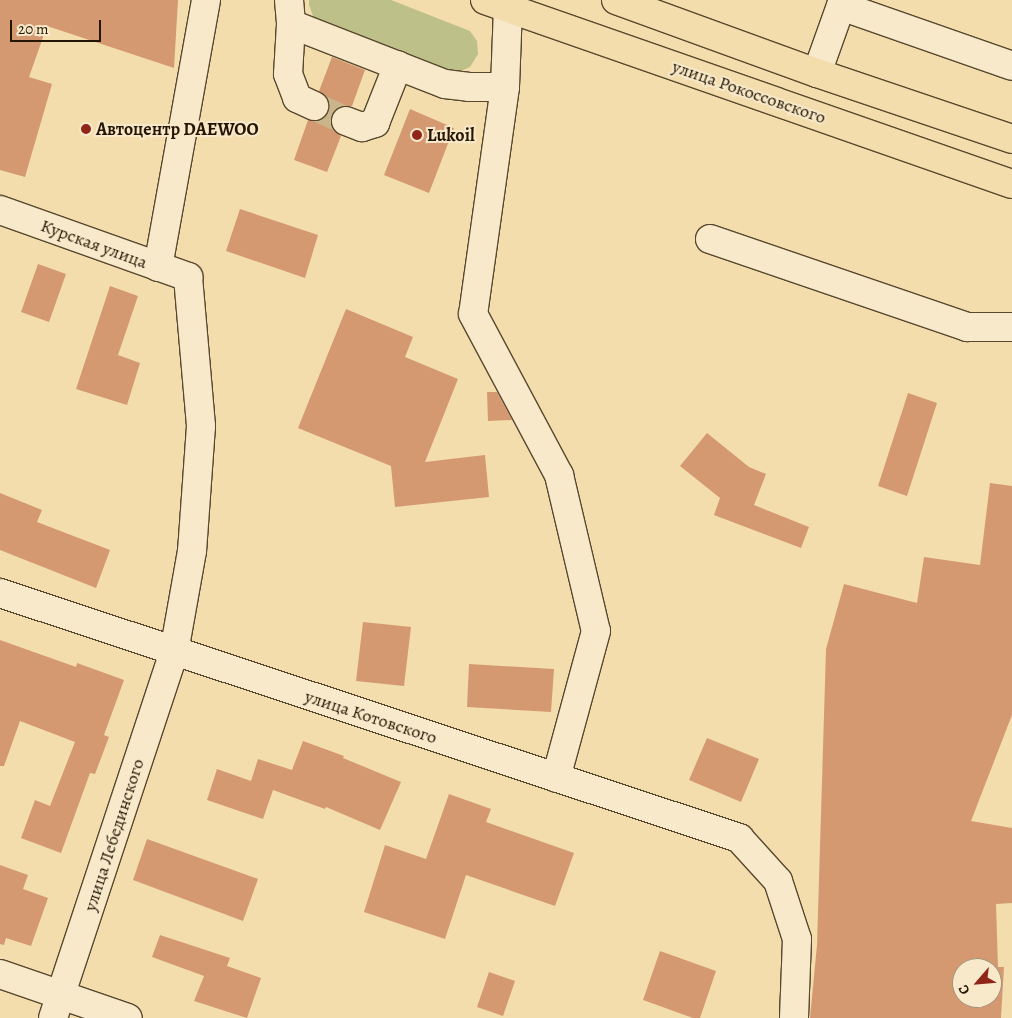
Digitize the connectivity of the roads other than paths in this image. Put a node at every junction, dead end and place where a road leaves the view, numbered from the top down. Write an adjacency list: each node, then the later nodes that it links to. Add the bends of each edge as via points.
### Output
1 (206, 0): 16 (street)
2 (616, 0): 8 (highway)
3 (842, 3): 7 (street); 8 (street)
4 (496, 4): 9 (street); 13 (highway, улица Рокоссовского)
5 (290, 12): 6 (street); 10 (street, via 288,74 297,98)
6 (398, 64): 9 (street, via 445,84); 11 (street, via 375,123 362,127)
7 (1012, 66)
8 (817, 73): 12 (highway)
9 (505, 87): 20 (street, via 473,314 559,475 596,631)
10 (314, 106)
11 (346, 121)
12 (1012, 139)
13 (1012, 184)
14 (0, 210): 16 (street, Курская улица)
15 (710, 239): 17 (street, via 967,327)
16 (158, 267): 19 (street, Курская улица, via 188,277 200,426 192,551)
17 (1012, 327)
18 (0, 593): 19 (street, улица Котовского)
19 (174, 652): 20 (street, улица Котовского); 22 (street, улица Лебединского)
20 (556, 778): 24 (street, улица Котовского, via 739,838 778,881 797,939)
21 (0, 974): 22 (street)
22 (57, 1007): 23 (street)
23 (128, 1018)
24 (794, 1018)

